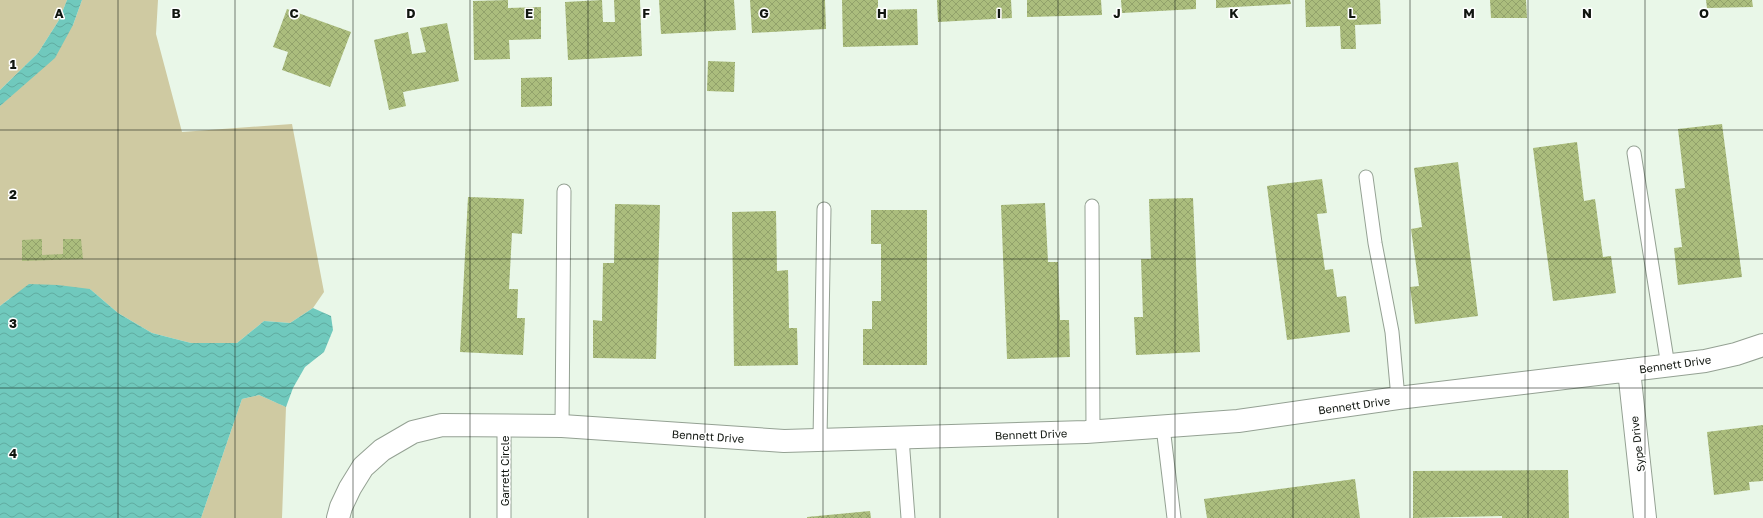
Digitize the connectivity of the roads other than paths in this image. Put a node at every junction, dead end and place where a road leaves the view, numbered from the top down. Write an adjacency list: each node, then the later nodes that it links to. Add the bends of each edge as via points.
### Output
1 (1634, 153): 7 (lane)
2 (1366, 177): 9 (lane, via 1375,244 1392,332)
3 (564, 191): 11 (lane)
4 (1092, 206): 13 (lane)
5 (824, 209): 15 (lane)
6 (1763, 345): 7 (street, Bennett Drive, via 1729,356)
7 (1668, 366): 8 (street, Bennett Drive)
8 (1628, 370): 9 (street, Bennett Drive); 20 (street, Sype Drive)
9 (1398, 398): 12 (street, Bennett Drive, via 1238,421)
10 (504, 425): 11 (street, Bennett Drive); 16 (street, Bennett Drive, via 442,425 413,432 398,440 363,467 350,488); 17 (lane, Garrett Circle)
11 (562, 426): 15 (street, Bennett Drive, via 784,441)
12 (1163, 427): 13 (street, Bennett Drive); 19 (lane)
13 (1093, 431): 14 (street, Bennett Drive)
14 (902, 438): 15 (street, Bennett Drive); 18 (lane)
15 (820, 439)
16 (338, 518)
17 (504, 518)
18 (908, 518)
19 (1174, 518)
20 (1645, 518)

